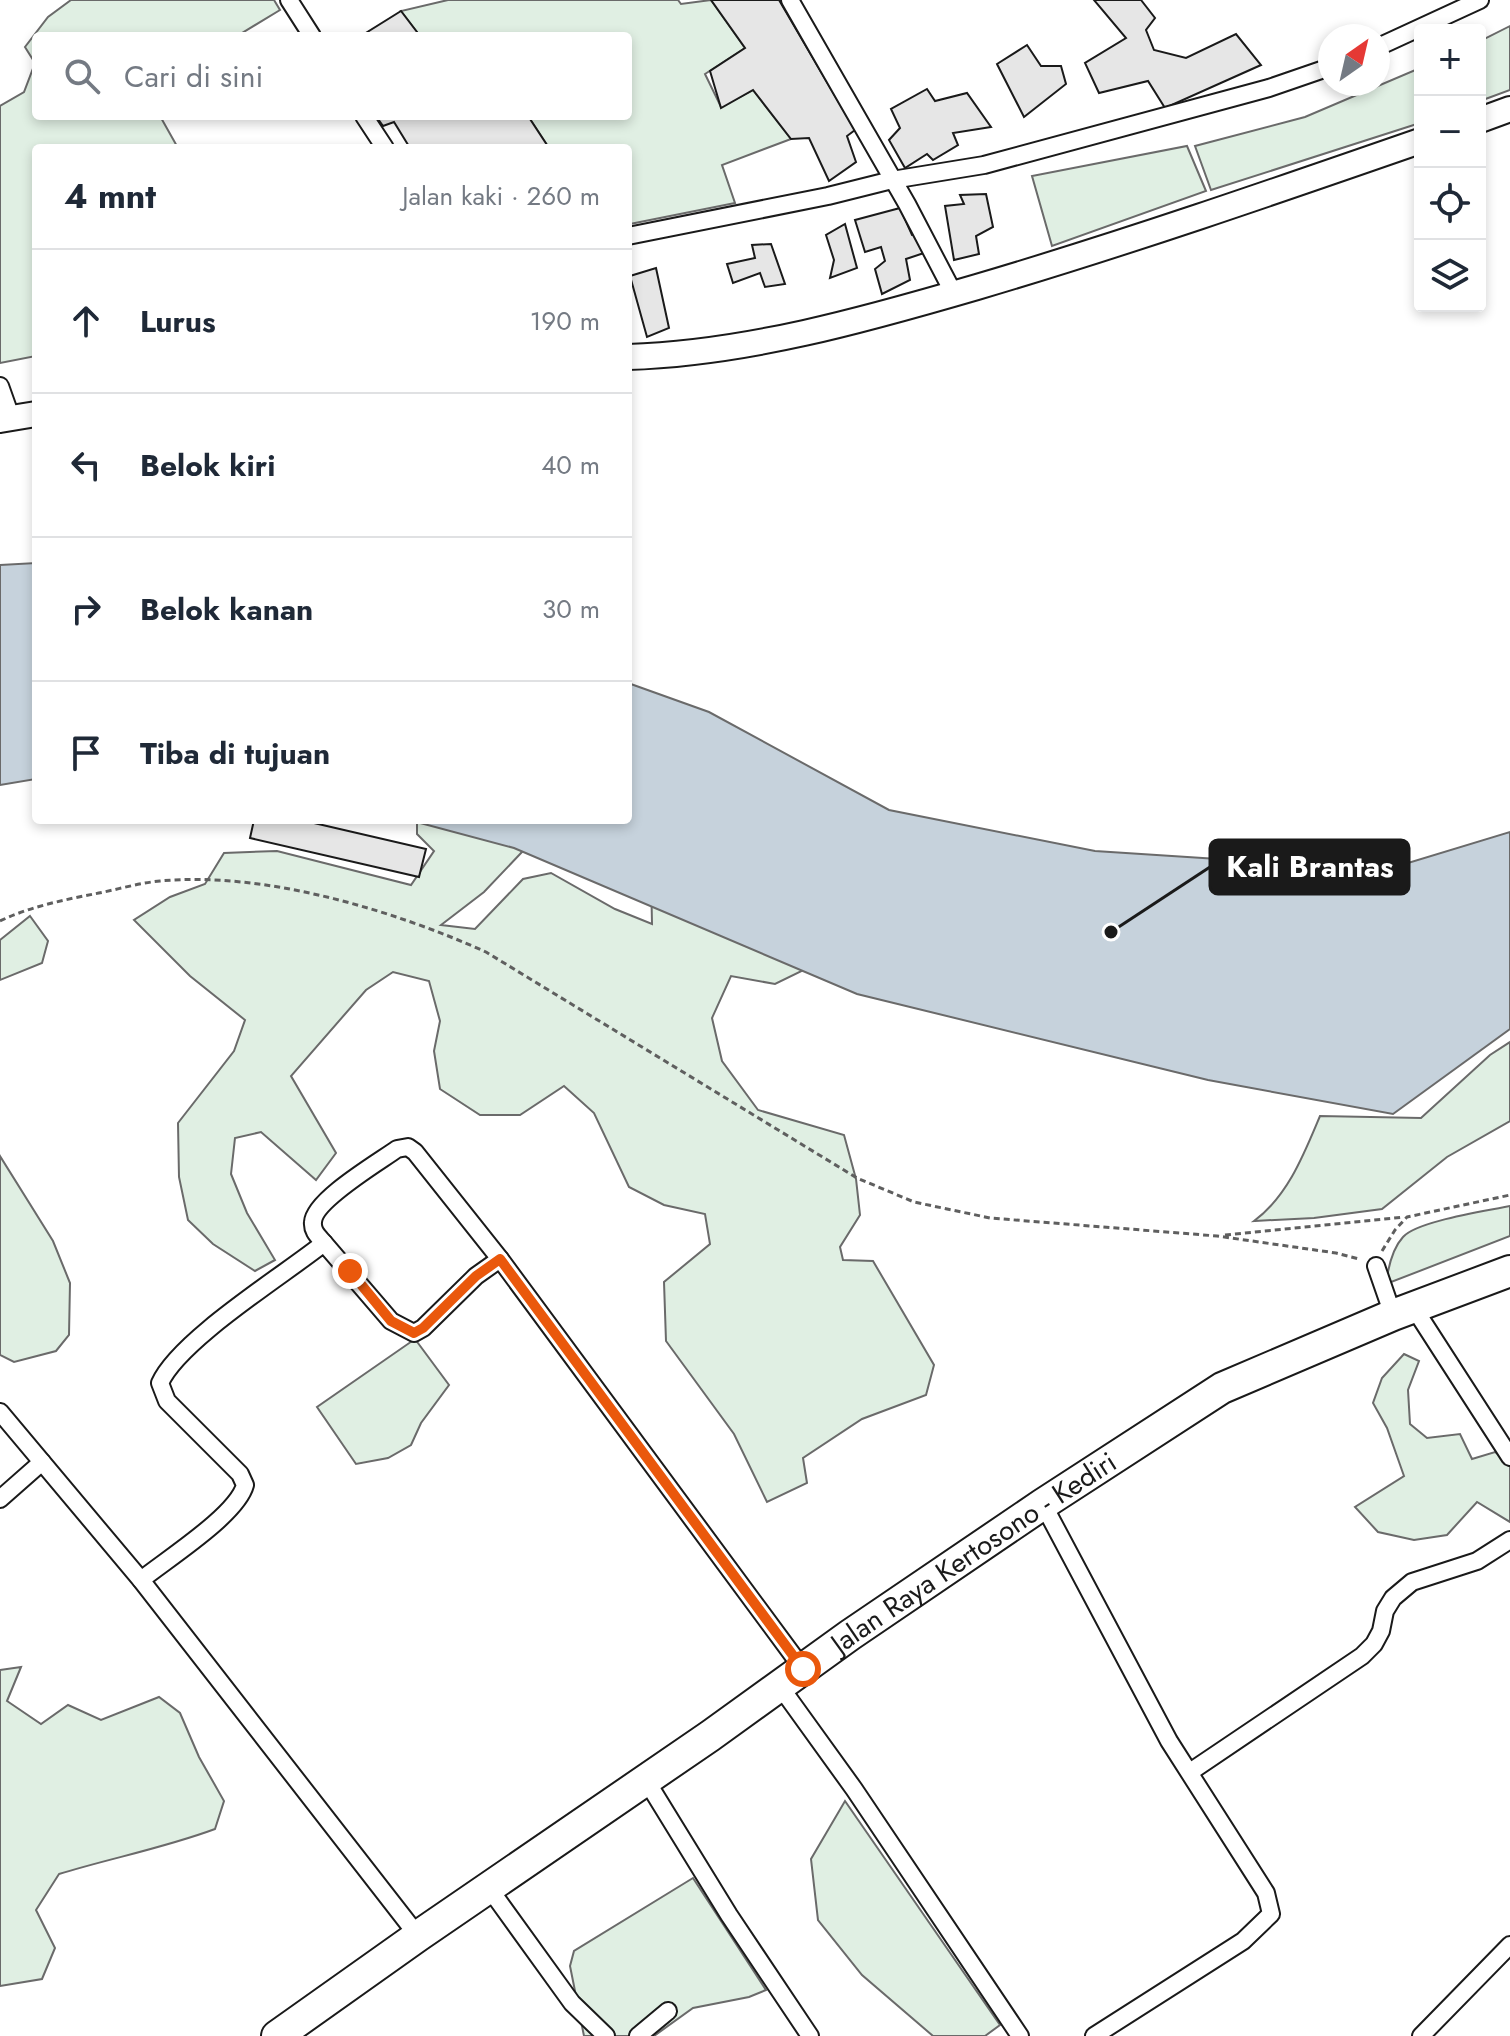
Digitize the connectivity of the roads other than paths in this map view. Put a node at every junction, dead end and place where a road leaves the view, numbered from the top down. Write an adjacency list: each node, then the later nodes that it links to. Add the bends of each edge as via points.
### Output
1 (289, 0): 4 (street)
2 (790, 0): 12 (street)
3 (1480, 0): 5 (street)
4 (309, 32)
5 (1390, 41)
6 (1318, 71): 12 (street, via 984,165)
7 (1510, 109): 8 (main road)
8 (1486, 118)
9 (367, 120): 11 (street)
10 (1414, 143): 14 (main road)
11 (382, 144)
12 (895, 184): 13 (street); 14 (street)
13 (632, 235)
14 (954, 294): 15 (main road, via 798,334 725,348)
15 (632, 357)
16 (4, 406): 17 (main road)
17 (32, 413)
18 (324, 1243): 19 (street, via 391,1321 414,1333); 19 (street, via 313,1230 312,1218 322,1203 397,1149 408,1147); 29 (street, via 211,1329 164,1374 160,1383 167,1401 245,1485 225,1514)
19 (500, 1259): 30 (street)
20 (1376, 1266): 22 (street)
21 (1510, 1271): 22 (highway, Jalan Raya Kertosono - Kediri)
22 (1403, 1312): 24 (street); 27 (highway, Jalan Raya Kertosono - Kediri, via 1222,1388)
23 (0, 1412): 25 (street)
24 (1510, 1457)
25 (42, 1462): 26 (street); 29 (street)
26 (0, 1499)
27 (1043, 1504): 30 (highway, Jalan Raya Kertosono - Kediri); 31 (street)
28 (1510, 1540): 31 (street, via 1477,1561 1412,1582 1393,1598 1381,1631 1362,1656)
29 (141, 1580): 34 (street)
30 (791, 1677): 32 (highway, Jalan Raya Kertosono - Kediri); 41 (street, via 854,1789)
31 (1190, 1772): 42 (street, via 1266,1893 1271,1914 1243,1941)
32 (646, 1780): 33 (highway, Jalan Raya Kertosono - Kediri); 40 (street)
33 (489, 1888): 34 (highway, Jalan Raya Kertosono - Kediri); 38 (street, via 572,2003)
34 (418, 1936): 37 (highway, Jalan Raya Kertosono - Kediri)
35 (1510, 1945): 43 (street)
36 (668, 2011): 39 (street)
37 (277, 2036)
38 (606, 2036)
39 (638, 2036)
40 (810, 2036)
41 (1020, 2036)
42 (1094, 2036)
43 (1421, 2036)

